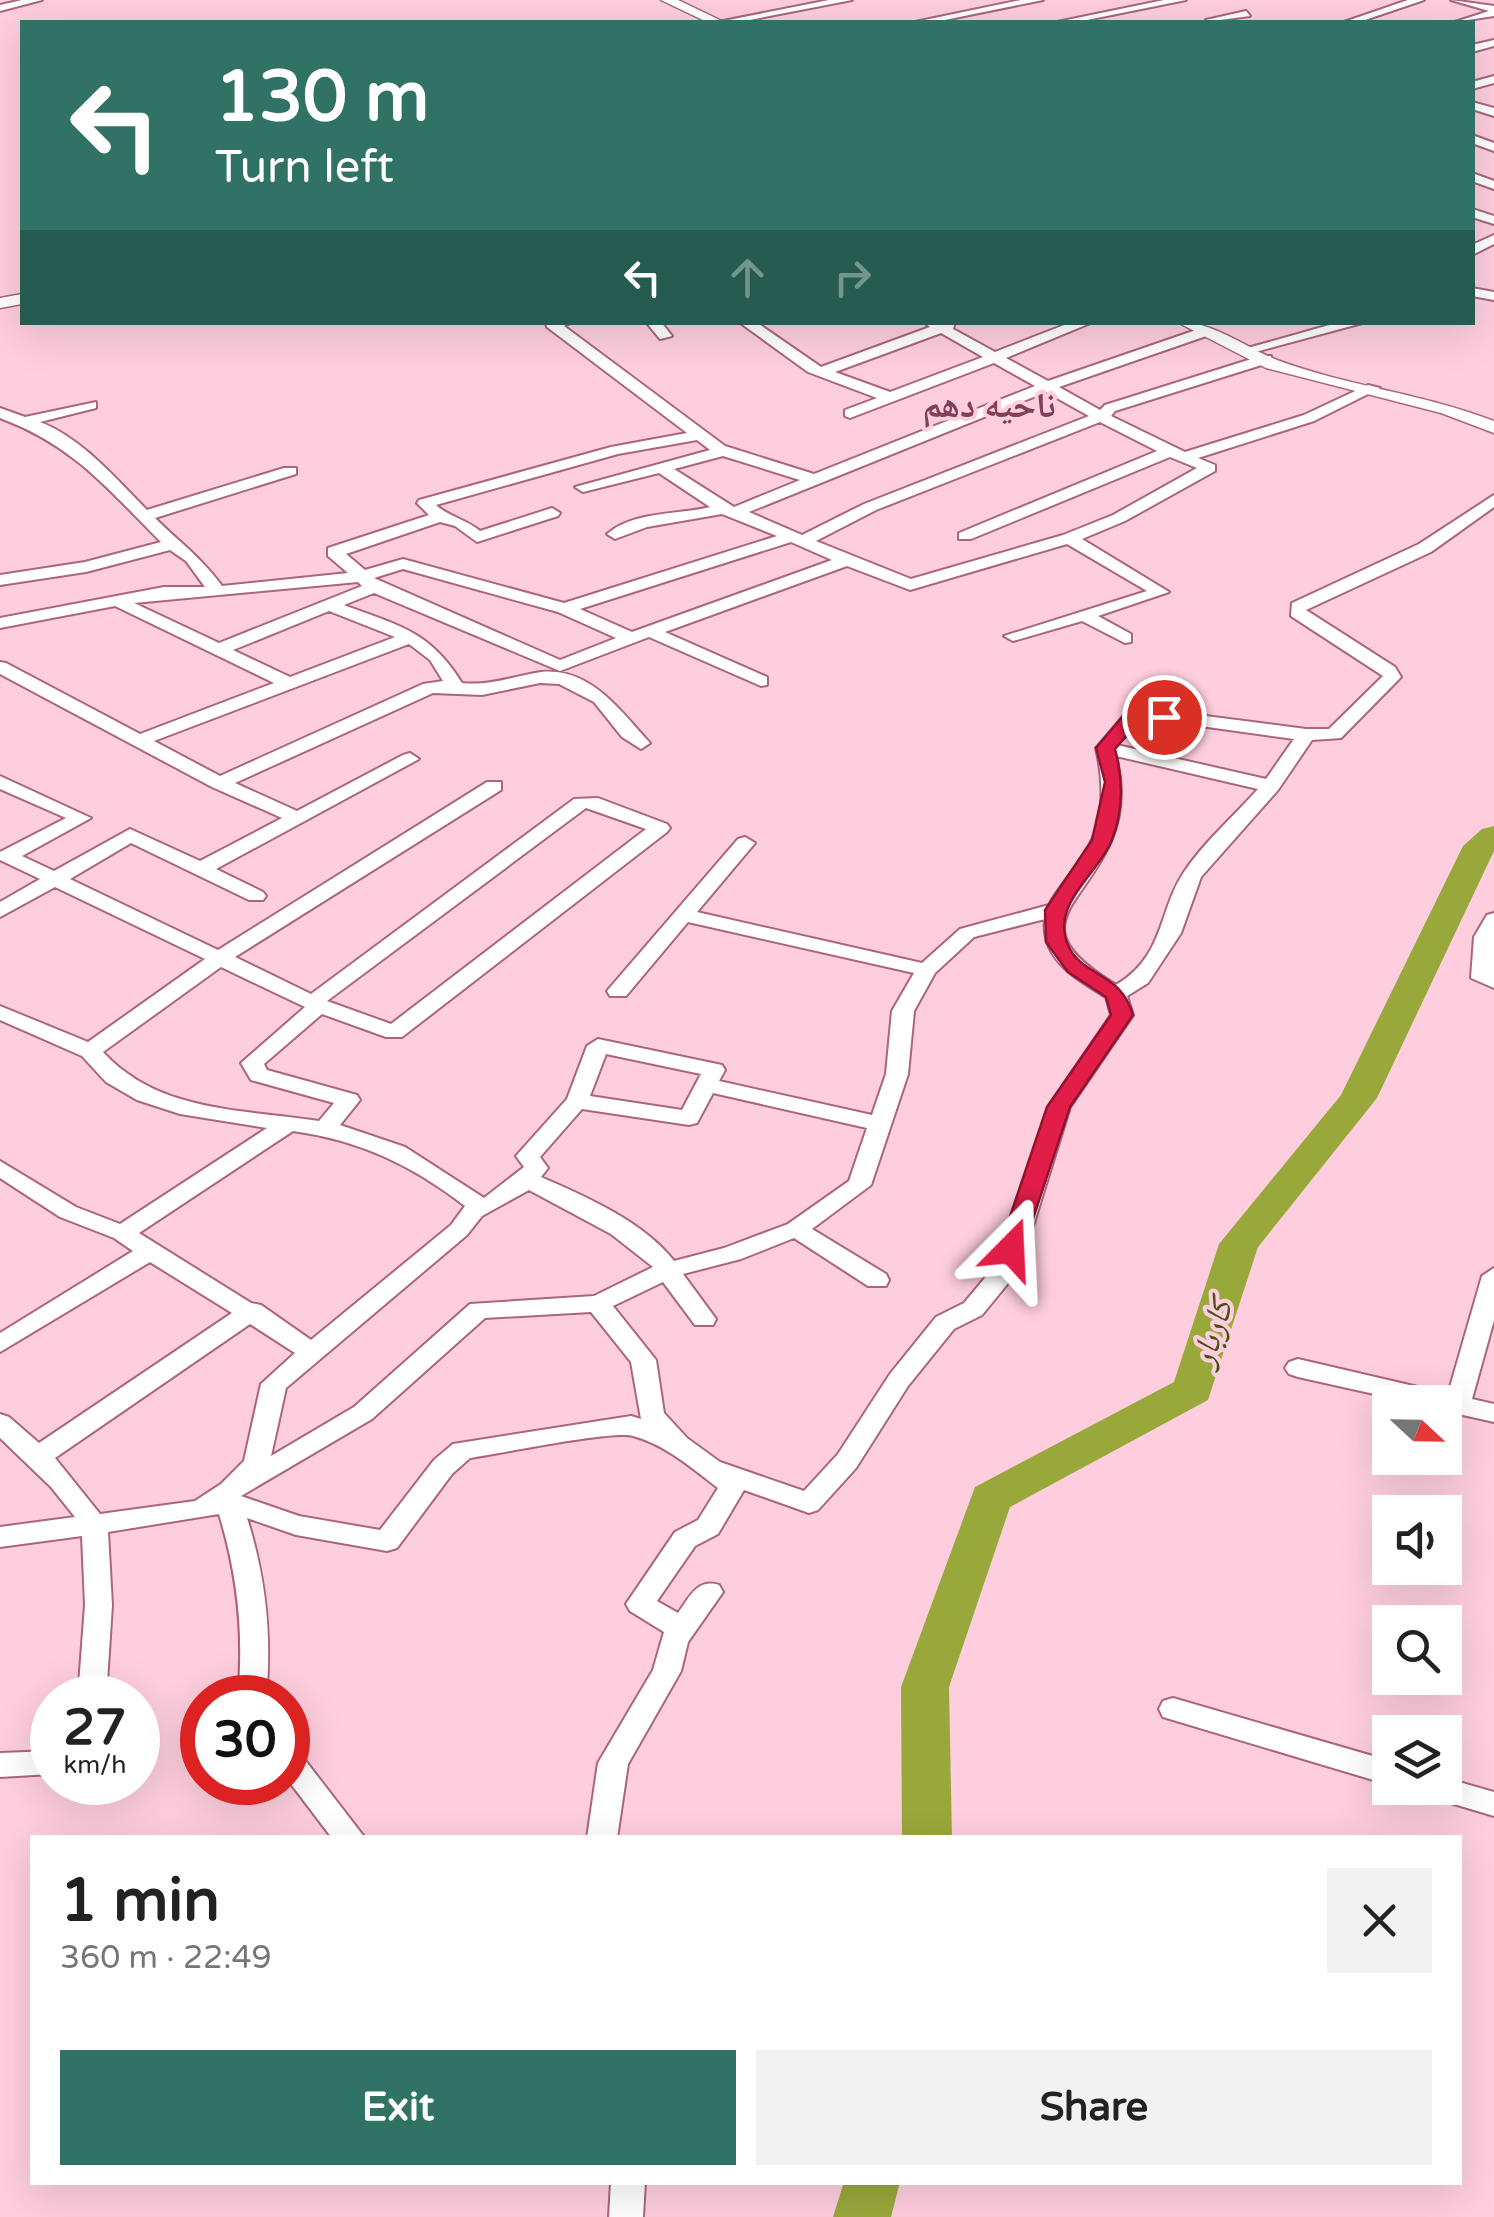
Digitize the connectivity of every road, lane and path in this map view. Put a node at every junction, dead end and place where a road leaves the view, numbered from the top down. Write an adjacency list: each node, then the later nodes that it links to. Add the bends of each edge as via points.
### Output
1 (37, 0): 8 (street)
2 (666, 0): 11 (street)
3 (847, 0): 12 (street)
4 (1038, 0): 13 (street)
5 (1181, 0): 14 (street)
6 (1419, 0): 16 (street)
7 (1456, 0): 9 (street)
8 (0, 8)
9 (1494, 11): 17 (street)
10 (1246, 14): 15 (street)
11 (715, 20)
12 (732, 20)
13 (931, 20)
14 (1073, 20)
15 (1219, 20)
16 (1355, 20)
17 (1466, 20)
18 (553, 325): 41 (street)
19 (656, 325): 26 (street)
20 (750, 325): 30 (street)
21 (1078, 325): 28 (street)
22 (1191, 325): 25 (street)
23 (1347, 325): 27 (street)
24 (936, 326): 28 (street); 30 (street)
25 (1204, 332): 27 (street); 31 (street)
26 (665, 336)
27 (1244, 351): 29 (street)
28 (992, 358): 31 (street); 33 (street)
29 (1266, 358): 32 (street, via 1321,379); 37 (street, via 1110,408)
30 (821, 372): 33 (street)
31 (1044, 387): 37 (street); 46 (street)
32 (1373, 388): 39 (street); 43 (street, via 1309,418)
33 (886, 396): 36 (street)
34 (90, 405): 38 (street)
35 (0, 413): 38 (street)
36 (850, 414)
37 (1103, 416): 43 (street); 55 (street)
38 (21, 421): 40 (street); 51 (street, via 46,430 91,463)
39 (1492, 424)
40 (0, 425)
41 (700, 436): 42 (street); 52 (street, via 616,450 425,502)
42 (725, 452): 44 (street); 46 (street)
43 (1178, 454): 54 (street); 56 (street, via 1209,468)
44 (661, 467): 47 (street); 49 (street)
45 (290, 470): 51 (street)
46 (813, 478): 49 (street)
47 (583, 487)
48 (1494, 500): 77 (street, via 1425,548 1298,607 1392,677 1334,734)
49 (728, 509): 53 (street, via 668,515); 55 (street)
50 (552, 513): 52 (street, via 477,537)
51 (144, 516): 57 (street)
52 (440, 517): 60 (street, via 334,552)
53 (615, 534)
54 (965, 536)
55 (797, 538): 58 (street); 64 (street)
56 (1069, 538): 58 (street, via 910,585); 65 (street, via 1161,590)
57 (172, 544): 59 (street); 61 (street, via 192,557)
58 (847, 560): 67 (street)
59 (0, 580)
60 (369, 582): 61 (street); 63 (street); 64 (street, via 403,564); 70 (street, via 560,666)
61 (216, 592): 62 (street)
62 (115, 600): 66 (street); 72 (street)
63 (333, 607): 69 (street); 72 (street)
64 (564, 608): 70 (street)
65 (1082, 614): 68 (street); 71 (street)
66 (0, 623)
67 (651, 632): 70 (street); 74 (street)
68 (1013, 636)
69 (411, 637): 75 (street); 76 (street, via 437,657)
70 (631, 638)
71 (1125, 638)
72 (222, 648): 75 (street)
73 (0, 667): 78 (street)
74 (761, 681)
75 (287, 682): 78 (street)
76 (458, 691): 79 (street, via 540,674 561,678 603,700 627,736); 83 (street, via 429,688)
77 (1306, 734): 80 (street, via 1143,712); 85 (street)
78 (142, 740): 83 (street)
79 (641, 743)
80 (1105, 748): 85 (street); 91 (street, via 1114,782 1102,840)
81 (410, 758): 86 (street)
82 (0, 782): 89 (street, via 82,818 6,856)
83 (220, 783): 86 (street)
84 (494, 786): 95 (street)
85 (1271, 786): 99 (street, via 1192,874 1170,933 1142,979)
86 (295, 817): 88 (street)
87 (745, 843): 93 (street)
88 (202, 868): 89 (street, via 130,835); 90 (street)
89 (53, 879): 92 (street); 95 (street)
90 (256, 896)
91 (1056, 910): 96 (street, via 968,933); 99 (street, via 1056,942 1076,968)
92 (0, 911)
93 (684, 914): 96 (street); 98 (street)
94 (1494, 919): 97 (street, via 1484,937 1482,978)
95 (218, 959): 100 (street); 102 (street)
96 (926, 970): 105 (street, via 903,1011 902,1055)
97 (1494, 982)
98 (618, 991)
99 (1116, 994): 130 (street, via 1122,1015 1059,1107 1000,1276 973,1309 945,1323 847,1461 809,1503)
100 (315, 1004): 100 (street, via 394,1032 660,828 582,803); 107 (street, via 297,1028 252,1063 259,1075 350,1100)
101 (0, 1012): 102 (street)
102 (90, 1052): 106 (street, via 106,1075 164,1100)
103 (706, 1085): 104 (street, via 689,1118); 104 (street, via 714,1070 598,1046); 105 (street)
104 (577, 1100): 109 (street, via 528,1156 536,1168)
105 (881, 1124): 111 (street, via 858,1186)
106 (285, 1126): 107 (street); 112 (street)
107 (324, 1129): 110 (street, via 365,1138 432,1168)
108 (0, 1168): 112 (street, via 68,1212)
109 (528, 1180): 110 (street); 114 (street, via 626,1233)
110 (477, 1210): 121 (street)
111 (796, 1229): 114 (street); 116 (street)
112 (122, 1233): 113 (street)
113 (150, 1251): 118 (street); 120 (street)
114 (665, 1271): 117 (street); 119 (street)
115 (1494, 1276): 124 (street)
116 (877, 1280)
117 (598, 1304): 128 (street, via 642,1360 652,1416); 131 (street, via 480,1310 364,1413)
118 (252, 1311): 121 (street); 129 (street)
119 (704, 1319)
120 (0, 1344)
121 (312, 1353): 131 (street, via 274,1384 256,1464)
122 (1298, 1368): 123 (street)
123 (1372, 1385)
124 (1462, 1391)
125 (1462, 1406): 126 (street)
126 (1494, 1413)
127 (0, 1423): 129 (street)
128 (679, 1445): 130 (street); 131 (street, via 631,1425 462,1450 387,1541 296,1526)
129 (37, 1457): 132 (street)
130 (702, 1466): 135 (street, via 733,1486 708,1528 684,1540 640,1604)
131 (220, 1501): 132 (street); 137 (street, via 250,1577 259,1637)
132 (92, 1522): 133 (street); 136 (street, via 100,1601)
133 (0, 1537)
134 (709, 1592): 135 (street)
135 (683, 1630): 146 (street, via 613,1763)
136 (94, 1675)
137 (255, 1675)
138 (1174, 1709): 141 (street)
139 (30, 1764): 140 (street)
140 (0, 1765)
141 (1372, 1768)
142 (310, 1787): 145 (street)
143 (1462, 1795): 144 (street)
144 (1494, 1804)
145 (348, 1835)
146 (602, 1835)
147 (628, 2185): 148 (street)
148 (626, 2217)

